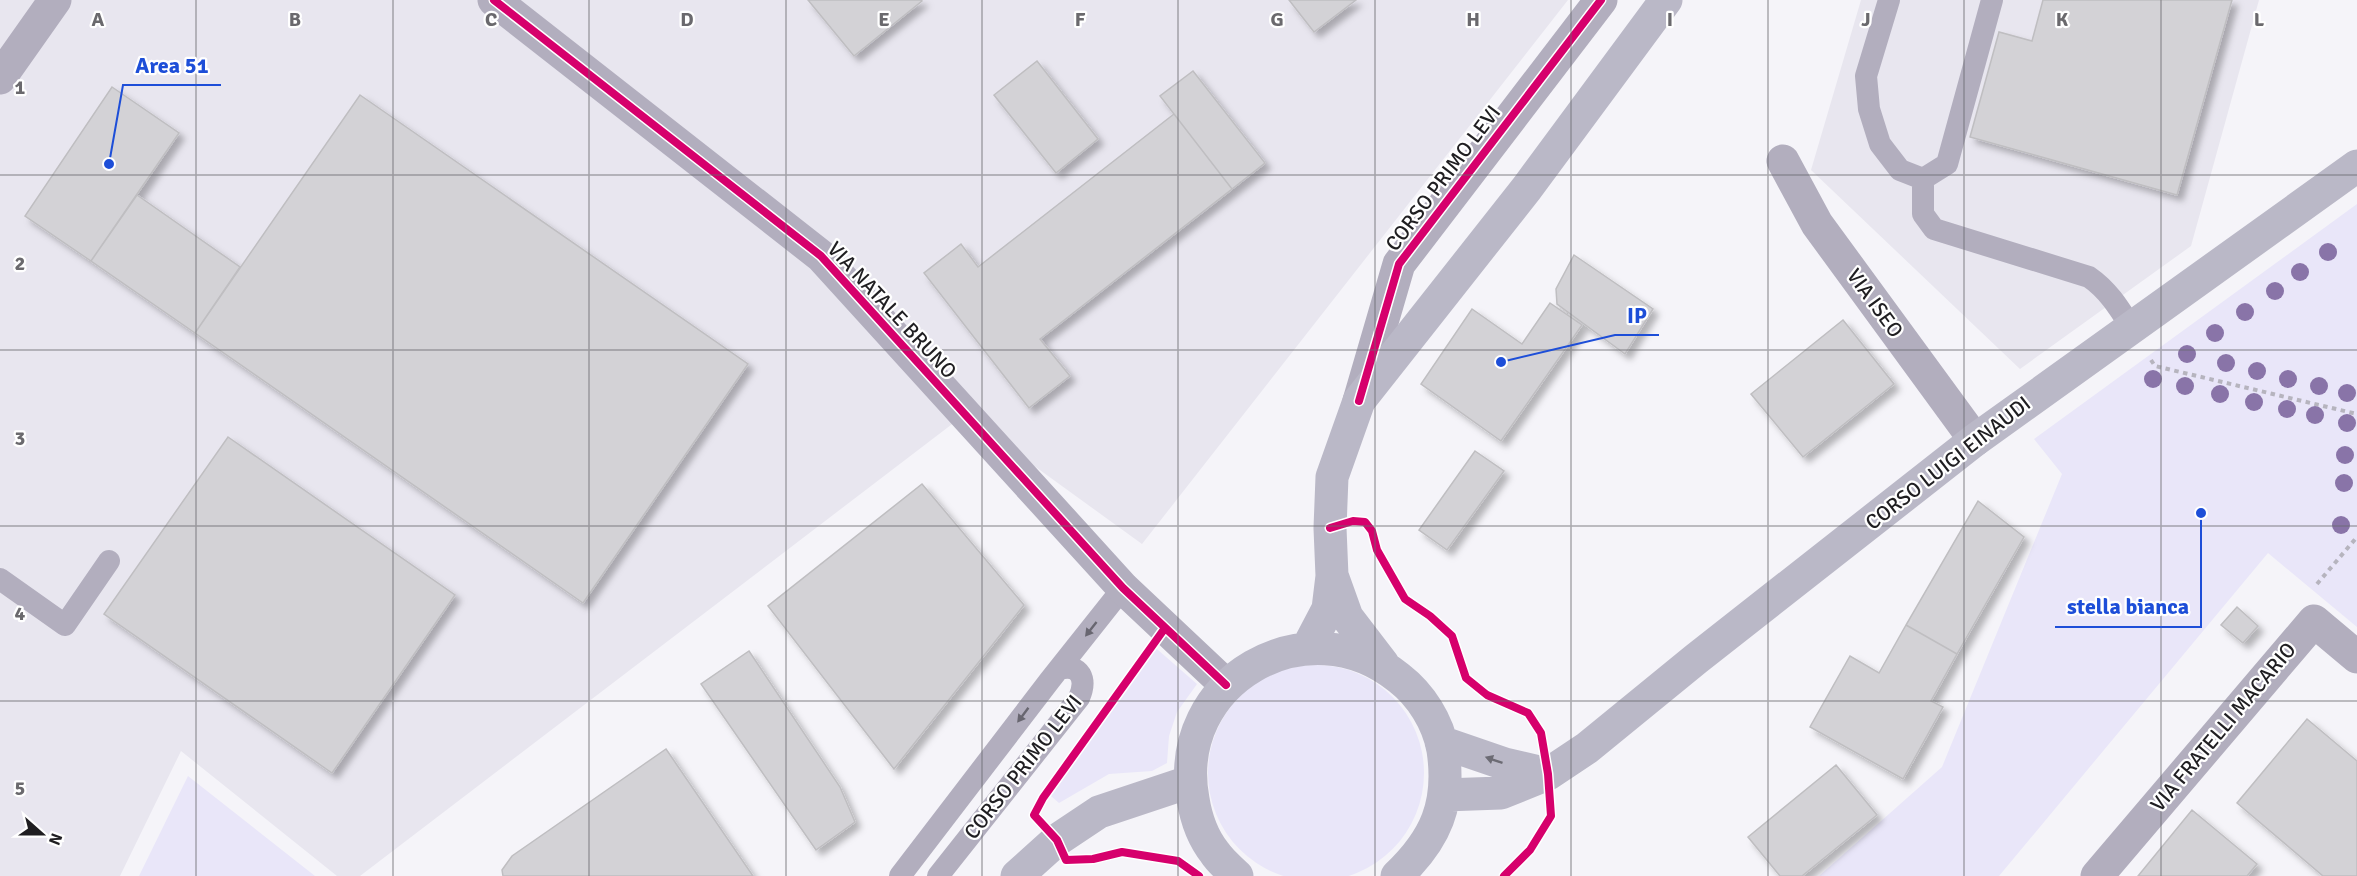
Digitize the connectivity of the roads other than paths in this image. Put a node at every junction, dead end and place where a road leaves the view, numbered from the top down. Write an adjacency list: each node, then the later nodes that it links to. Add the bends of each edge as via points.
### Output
1 (55, 0): 7 (street)
2 (494, 0): 17 (street, VIA NATALE BRUNO, via 821,256)
3 (1601, 0): 12 (street, CORSO PRIMO LEVI, via 1399,264)
4 (1666, 0): 12 (main road, CORSO PRIMO LEVI, via 1527,188)
5 (1889, 0): 10 (lane, via 1866,76 1869,109 1880,144 1900,171)
6 (1992, 0): 10 (lane, via 1947,164)
7 (0, 78)
8 (1783, 161): 13 (street, VIA ISEO, via 1817,224)
9 (2357, 166): 11 (main road, CORSO LUIGI EINAUDI)
10 (1923, 179): 11 (lane, via 1923,214 1934,229 2089,277 2112,297)
11 (2131, 327): 13 (main road, CORSO LUIGI EINAUDI)
12 (1359, 401): 15 (main road, CORSO PRIMO LEVI, via 1332,477)
13 (1975, 440): 24 (main road, CORSO LUIGI EINAUDI, via 1587,748)
14 (109, 561): 16 (lane, via 65,624)
15 (1332, 576): 18 (main road, CORSO PRIMO LEVI, via 1328,609); 20 (main road, CORSO PRIMO LEVI, via 1347,617)
16 (0, 579)
17 (1124, 588): 21 (lane, CORSO PRIMO LEVI, one-way to 21); 22 (street, VIA NATALE BRUNO)
18 (1307, 649): 20 (main road, via 1354,652); 22 (main road, via 1287,651 1254,664)
19 (2357, 657): 32 (street, VIA FRATELLI MACARIO, via 2314,621)
20 (1384, 666): 23 (main road, via 1409,686 1429,711)
21 (1059, 669): 27 (lane, CORSO PRIMO LEVI, one-way to 27); 28 (lane, CORSO PRIMO LEVI, via 1076,670 1082,678 1084,687 1079,698)
22 (1226, 685): 25 (main road, via 1205,713 1192,747)
23 (1441, 742): 24 (main road, one-way to 23); 26 (main road)
24 (1548, 774): 26 (main road, CORSO LUIGI EINAUDI, via 1501,793)
25 (1190, 782): 29 (main road, via 1099,812 1056,840); 30 (main road, via 1196,819 1214,853)
26 (1444, 795): 31 (main road, via 1435,828 1417,857)
27 (900, 876)
28 (938, 876)
29 (1017, 876)
30 (1237, 876)
31 (1397, 876)
32 (2097, 876)

